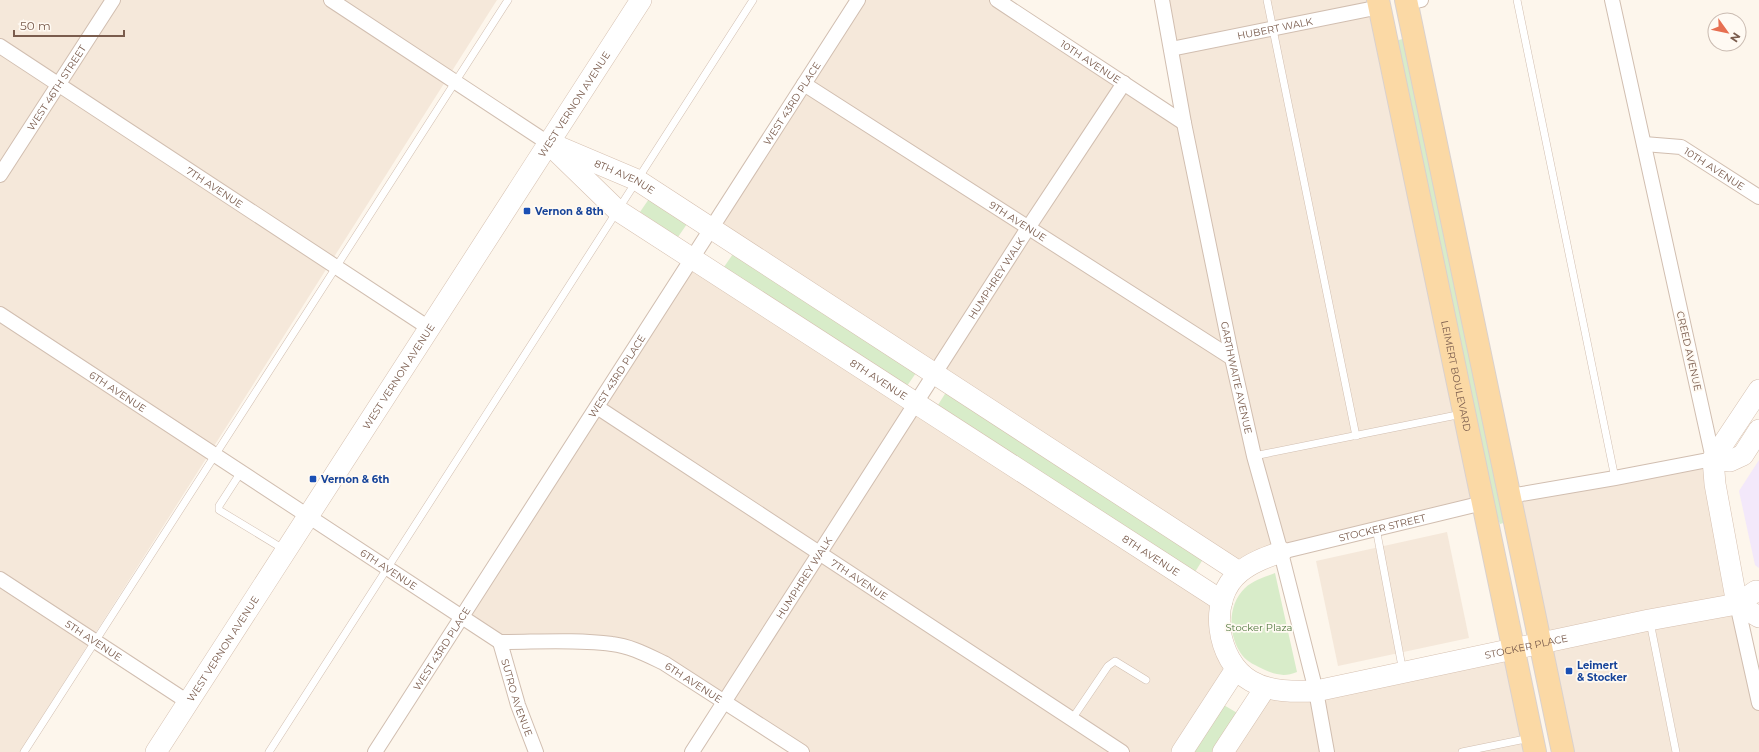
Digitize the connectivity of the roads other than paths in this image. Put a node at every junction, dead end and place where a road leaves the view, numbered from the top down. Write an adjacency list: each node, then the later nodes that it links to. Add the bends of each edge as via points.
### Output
1 (112, 0): 21 (street, WEST 46TH STREET)
2 (331, 0): 19 (street, 8TH AVENUE)
3 (508, 0): 19 (lane)
4 (641, 0): 24 (street, WEST VERNON AVENUE)
5 (753, 0): 27 (lane)
6 (858, 0): 22 (street, WEST 43RD PLACE)
7 (997, 0): 20 (street, 10TH AVENUE)
8 (1162, 0): 18 (street, GARTHWAITE AVENUE)
9 (1266, 0): 16 (lane)
10 (1517, 0): 48 (lane)
11 (1612, 0): 25 (street, CREED AVENUE)
12 (1411, 1): 14 (main road)
13 (1379, 4): 15 (main road, LEIMERT BOULEVARD); 16 (street, HUBERT WALK)
14 (1411, 25): 15 (main road); 49 (main road)
15 (1384, 28): 41 (main road, LEIMERT BOULEVARD)
16 (1273, 29): 18 (street, HUBERT WALK); 43 (lane)
17 (0, 46): 21 (street, 7TH AVENUE)
18 (1171, 49): 23 (street, GARTHWAITE AVENUE)
19 (455, 82): 24 (street, 8TH AVENUE); 33 (lane)
20 (1124, 83): 23 (street, 10TH AVENUE); 31 (street, HUMPHREY WALK)
21 (58, 84): 26 (street, WEST 46TH STREET); 33 (street, 7TH AVENUE)
22 (804, 84): 30 (street, WEST 43RD PLACE); 31 (street, 9TH AVENUE)
23 (1184, 123): 36 (street, GARTHWAITE AVENUE)
24 (548, 143): 27 (street, 8TH AVENUE); 29 (street, 8TH AVENUE); 35 (street, WEST VERNON AVENUE)
25 (1644, 144): 28 (street, 10TH AVENUE, via 1681,147); 46 (street, CREED AVENUE)
26 (0, 175)
27 (637, 180): 29 (lane); 30 (street, 8TH AVENUE)
28 (1759, 197)
29 (617, 210): 32 (street, 8TH AVENUE); 56 (lane)
30 (712, 228): 32 (street, WEST 43RD PLACE); 37 (street, 8TH AVENUE)
31 (1028, 228): 36 (street, 9TH AVENUE); 37 (street, HUMPHREY WALK)
32 (692, 258): 39 (street, 8TH AVENUE); 40 (street, WEST 43RD PLACE)
33 (336, 267): 35 (street, 7TH AVENUE); 44 (lane)
34 (0, 314): 44 (street, 6TH AVENUE)
35 (429, 328): 51 (street, WEST VERNON AVENUE)
36 (1232, 358): 45 (street, GARTHWAITE AVENUE)
37 (935, 374): 39 (street, HUMPHREY WALK); 57 (street, 8TH AVENUE)
38 (1759, 390): 46 (street)
39 (916, 403): 55 (street, HUMPHREY WALK); 60 (street, 8TH AVENUE)
40 (597, 407): 55 (street, 7TH AVENUE); 62 (street, WEST 43RD PLACE)
41 (1464, 414): 43 (lane); 50 (main road, LEIMERT BOULEVARD)
42 (1759, 430): 46 (street, via 1743,455 1730,461)
43 (1356, 436): 45 (lane)
44 (215, 455): 47 (street, 6TH AVENUE); 65 (lane)
45 (1254, 456): 54 (street, GARTHWAITE AVENUE)
46 (1713, 459): 48 (street); 61 (street, CREED AVENUE, via 1715,484)
47 (241, 472): 51 (street, 6TH AVENUE); 53 (lane, via 218,506 219,510)
48 (1615, 478): 49 (street)
49 (1510, 496): 67 (main road)
50 (1483, 503): 52 (street, STOCKER STREET); 68 (main road, LEIMERT BOULEVARD)
51 (308, 516): 53 (street, WEST VERNON AVENUE); 56 (street, 6TH AVENUE)
52 (1376, 528): 54 (street, STOCKER STREET); 70 (lane)
53 (285, 551): 74 (street, WEST VERNON AVENUE)
54 (1281, 552): 57 (street, via 1257,561); 73 (street, GARTHWAITE AVENUE)
55 (820, 553): 75 (street, HUMPHREY WALK); 77 (street, 7TH AVENUE)
56 (388, 568): 62 (street, 6TH AVENUE); 81 (lane)
57 (1239, 572): 60 (street)
58 (0, 579): 65 (street, 5TH AVENUE)
59 (1759, 592): 61 (street, via 1756,591)
60 (1222, 601): 69 (street, via 1219,620 1221,637)
61 (1737, 604): 63 (street); 64 (street, STOCKER PLACE); 76 (street, CREED AVENUE)
62 (462, 617): 66 (street, 6TH AVENUE); 82 (street, WEST 43RD PLACE)
63 (1759, 617)
64 (1649, 620): 67 (street, STOCKER PLACE); 92 (lane)
65 (95, 641): 74 (street, 5TH AVENUE); 79 (lane)
66 (500, 642): 75 (street, 6TH AVENUE, via 613,644 639,651 664,663); 83 (street, SUTRO AVENUE, via 518,705)
67 (1540, 644): 68 (street, STOCKER PLACE); 91 (main road)
68 (1513, 649): 70 (street, STOCKER PLACE); 78 (main road, LEIMERT BOULEVARD)
69 (1236, 668): 72 (street, via 1249,680); 87 (street)
70 (1403, 673): 73 (street, STOCKER PLACE)
71 (1146, 680): 77 (lane, via 1115,661 1108,666)
72 (1265, 688): 73 (street); 88 (street)
73 (1316, 691): 89 (street, GARTHWAITE AVENUE)
74 (188, 702): 80 (street, WEST VERNON AVENUE)
75 (724, 702): 84 (street, HUMPHREY WALK); 85 (street, 6TH AVENUE)
76 (1759, 703)
77 (1072, 719): 86 (street, 7TH AVENUE)
78 (1534, 745): 90 (lane)
79 (24, 752)
80 (156, 752)
81 (269, 752)
82 (375, 752)
83 (536, 752)
84 (692, 752)
85 (802, 752)
86 (1122, 752)
87 (1182, 752)
88 (1223, 752)
89 (1327, 752)
90 (1462, 752)
91 (1563, 752)
92 (1676, 752)

